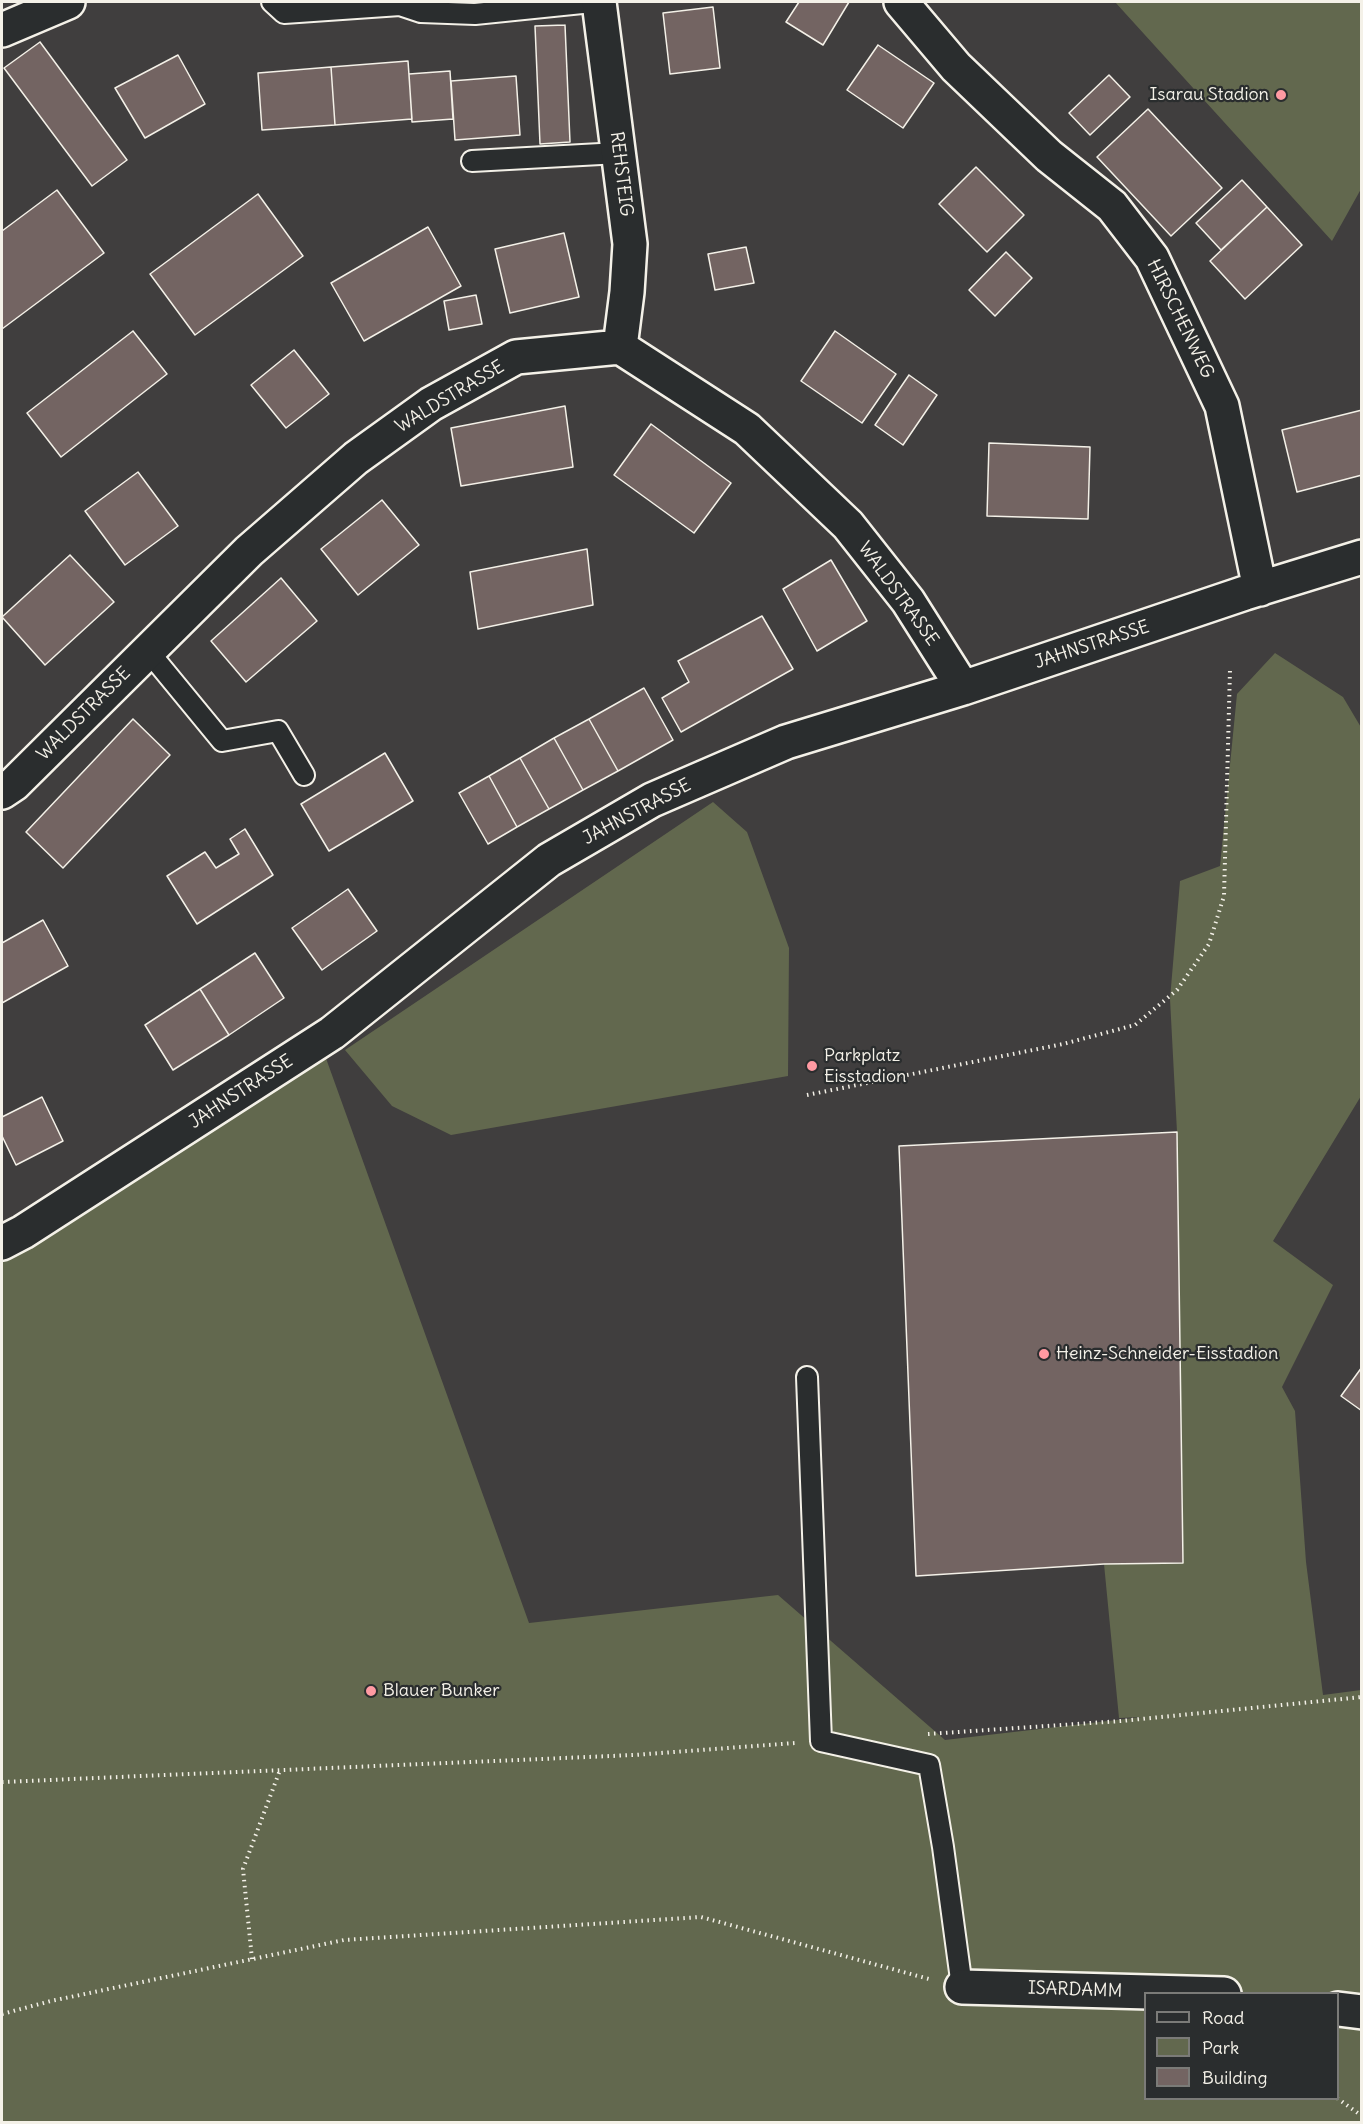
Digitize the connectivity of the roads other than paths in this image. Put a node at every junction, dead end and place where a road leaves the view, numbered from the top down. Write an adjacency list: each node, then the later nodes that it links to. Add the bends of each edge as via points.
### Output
1 (69, 2): 6 (street)
2 (272, 2): 3 (lane, via 284,13 400,5 421,12 475,14)
3 (592, 2)
4 (600, 2): 7 (street, REHSTEIG)
5 (901, 2): 11 (street, HIRSCHENWEG, via 956,67 1050,156 1112,207 1152,258 1222,406)
6 (2, 30)
7 (618, 153): 8 (lane); 9 (street, REHSTEIG, via 630,244)
8 (472, 161)
9 (620, 347): 12 (street, WALDSTRASSE, via 516,357 431,404 356,458 267,536); 13 (street, WALDSTRASSE, via 747,429 848,525 908,601)
10 (1362, 557): 11 (street, JAHNSTRASSE)
11 (1260, 589): 13 (street, JAHNSTRASSE)
12 (148, 651): 14 (lane, via 222,741 278,731); 15 (street, WALDSTRASSE)
13 (963, 688): 16 (street, JAHNSTRASSE, via 786,742 652,800 549,860 332,1033)
14 (304, 775)
15 (2, 792)
16 (2, 1243)
17 (807, 1377): 18 (lane, via 821,1741 928,1765)
18 (962, 1987): 19 (street, ISARDAMM)
19 (1149, 1992)
20 (1339, 2009): 21 (street)
21 (1362, 2012)

